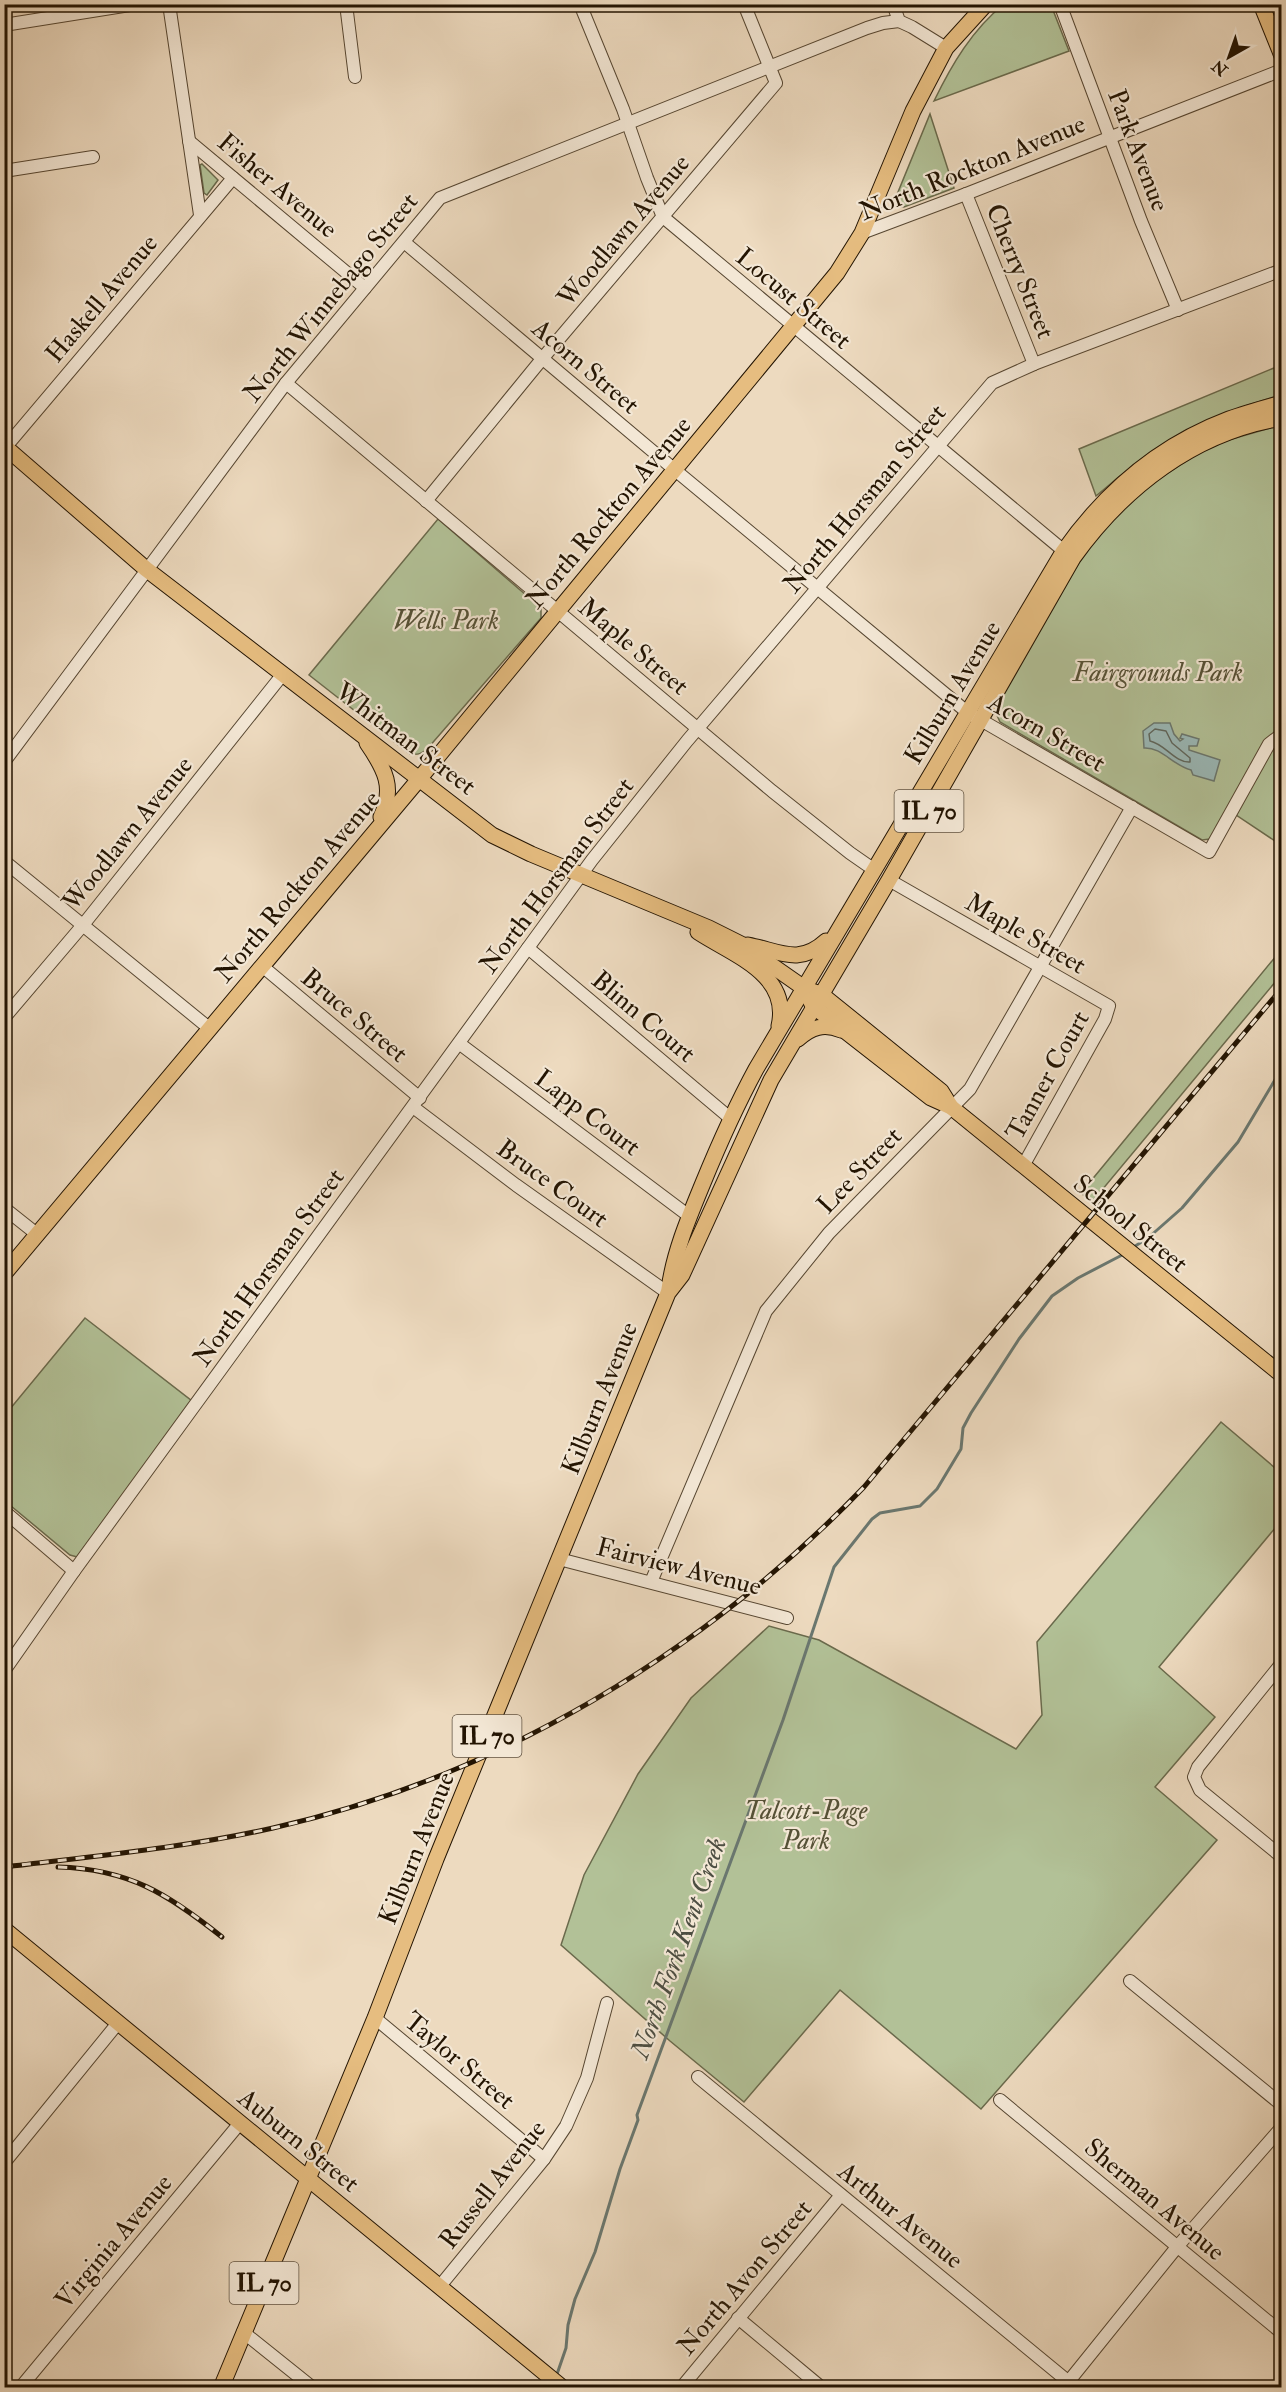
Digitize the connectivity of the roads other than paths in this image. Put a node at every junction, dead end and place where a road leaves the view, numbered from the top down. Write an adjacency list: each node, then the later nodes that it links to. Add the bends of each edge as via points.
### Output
1 (136, 4): 11 (street)
2 (169, 4): 19 (street, Fisher Avenue)
3 (346, 4): 16 (street)
4 (580, 4): 17 (street, Locust Street)
5 (744, 4): 14 (street)
6 (893, 4): 10 (street)
7 (986, 4): 12 (main road)
8 (1060, 4): 18 (street, Park Avenue)
9 (1261, 4): 13 (main road)
10 (899, 21): 12 (street); 14 (street, North Winnebago Street, via 867,28)
11 (4, 25)
12 (946, 48): 26 (main road, via 913,111)
13 (1281, 56)
14 (770, 68): 17 (street, North Winnebago Street); 25 (street, Woodlawn Avenue, via 776,84)
15 (1281, 70): 18 (street, North Rockton Avenue)
16 (355, 77)
17 (628, 123): 25 (street, Locust Street); 27 (street, North Winnebago Street, via 440,198)
18 (1111, 138): 23 (street, North Rockton Avenue); 30 (street, Park Avenue)
19 (189, 141): 22 (street, Fisher Avenue); 24 (street, Fisher Avenue)
20 (93, 157): 21 (street)
21 (4, 171)
22 (233, 178): 24 (street, Haskell Avenue); 29 (street, Fisher Avenue)
23 (966, 194): 26 (street, North Rockton Avenue); 33 (street, Cherry Street)
24 (200, 215): 38 (street, Haskell Avenue)
25 (663, 217): 31 (street, Locust Street); 32 (street, Woodlawn Avenue)
26 (862, 233): 31 (main road, North Rockton Avenue, via 837,273)
27 (404, 242): 29 (street, North Winnebago Street); 32 (street, Acorn Street)
28 (1281, 270): 30 (street, North Horsman Street)
29 (365, 288): 34 (street, North Winnebago Street)
30 (1178, 310): 33 (street, North Horsman Street)
31 (794, 327): 37 (street, Locust Street); 39 (main road, North Rockton Avenue)
32 (542, 359): 39 (street, Acorn Street); 40 (street, Woodlawn Avenue)
33 (1034, 364): 37 (street, North Horsman Street, via 992,383)
34 (286, 383): 40 (street, Maple Street); 42 (street, North Winnebago Street)
35 (1281, 403): 41 (main road, Kilburn Avenue / IL 70, via 1230,419 1164,451 1101,503)
36 (1281, 418): 41 (main road, Kilburn Avenue / IL 70, via 1233,431 1182,454 1127,495)
37 (937, 445): 41 (street, Locust Street); 43 (street, North Horsman Street)
38 (5, 448): 42 (main road, Whitman Street)
39 (675, 470): 43 (street, Acorn Street); 44 (main road, North Rockton Avenue)
40 (426, 501): 44 (street, Maple Street)
41 (1068, 555): 46 (main road, Kilburn Avenue / IL 70); 47 (main road, Kilburn Avenue / IL 70)
42 (146, 569): 45 (main road, Whitman Street); 51 (street, North Winnebago Street)
43 (817, 588): 46 (street, Acorn Street); 48 (street, North Horsman Street)
44 (556, 610): 48 (street, Maple Street); 52 (main road, North Rockton Avenue)
45 (282, 674): 49 (main road, Whitman Street); 60 (street, Woodlawn Avenue)
46 (967, 712): 47 (street, Acorn Street); 56 (main road, Kilburn Avenue / IL 70)
47 (981, 721): 53 (street, Acorn Street); 58 (main road, Kilburn Avenue / IL 70)
48 (698, 729): 56 (street, Maple Street); 57 (street, North Horsman Street)
49 (361, 733): 52 (main road, Whitman Street); 54 (main road, via 378,758 389,791)
50 (1281, 734): 53 (street, Acorn Street, via 1269,744 1209,852)
51 (4, 762)
52 (420, 778): 54 (main road, North Rockton Avenue); 57 (main road, Whitman Street, via 492,835)
53 (1132, 807): 66 (street, Lee Street)
54 (374, 832): 65 (main road, North Rockton Avenue)
55 (4, 861): 60 (street)
56 (873, 869): 61 (main road, Kilburn Avenue / IL 70)
57 (582, 874): 59 (main road, Whitman Street); 63 (street, North Horsman Street)
58 (889, 880): 64 (main road, Kilburn Avenue / IL 70); 66 (street, Maple Street)
59 (671, 914): 62 (main road, Whitman Street); 73 (main road, via 768,977 780,1002)
60 (83, 925): 70 (street, Woodlawn Avenue); 71 (street)
61 (835, 933): 62 (main road, via 817,950 803,955); 67 (main road, Kilburn Avenue / IL 70)
62 (741, 944): 67 (main road, Whitman Street)
63 (528, 948): 74 (street, North Horsman Street); 78 (street, Blinn Court)
64 (841, 960): 68 (main road, Kilburn Avenue / IL 70); 72 (main road, via 837,992)
65 (262, 966): 71 (main road, North Rockton Avenue); 76 (street, Bruce Street)
66 (1040, 967): 69 (street, Maple Street); 77 (street, Lee Street, via 970,1089)
67 (804, 988): 68 (main road, School Street); 73 (main road, Kilburn Avenue / IL 70)
68 (817, 1000): 72 (main road, School Street); 75 (main road, Kilburn Avenue / IL 70)
69 (1109, 1006): 79 (street, Tanner Court)
70 (4, 1018)
71 (209, 1028): 82 (main road, North Rockton Avenue)
72 (853, 1028): 75 (main road, via 818,1026); 77 (main road, School Street, via 941,1091)
73 (777, 1031): 78 (main road, Kilburn Avenue / IL 70)
74 (460, 1044): 76 (street, North Horsman Street); 81 (street, Lapp Court)
75 (791, 1045): 84 (main road, Kilburn Avenue / IL 70, via 771,1080 682,1275)
76 (416, 1102): 84 (street, Bruce Court, via 516,1185); 88 (street, North Horsman Street)
77 (951, 1107): 79 (main road, School Street); 89 (street, Lee Street, via 830,1233 766,1311)
78 (730, 1118): 81 (main road, Kilburn Avenue / IL 70)
79 (1023, 1166): 85 (main road, School Street)
80 (4, 1208): 82 (street)
81 (689, 1216): 84 (main road, Kilburn Avenue / IL 70)
82 (38, 1235): 83 (main road, North Rockton Avenue)
83 (4, 1274)
84 (668, 1293): 87 (main road, Kilburn Avenue / IL 70)
85 (1281, 1375)
86 (4, 1511): 88 (street)
87 (559, 1560): 89 (street, Fairview Avenue); 97 (main road, Kilburn Avenue / IL 70)
88 (74, 1571): 92 (street, North Horsman Street)
89 (651, 1582): 90 (street, Fairview Avenue)
90 (787, 1617)
91 (1281, 1663): 93 (street, via 1194,1777 1200,1790)
92 (4, 1671)
93 (1281, 1857)
94 (4, 1929): 98 (main road, Auburn Street)
95 (1130, 1981): 101 (street)
96 (607, 2003): 104 (street, Russell Avenue, via 587,2078 566,2126)
97 (375, 2018): 104 (street, Taylor Street); 106 (main road, Kilburn Avenue / IL 70)
98 (118, 2023): 102 (main road, Auburn Street); 105 (street)
99 (698, 2077): 107 (street, Arthur Avenue)
100 (1000, 2100): 108 (street, Sherman Avenue)
101 (1281, 2105)
102 (240, 2123): 106 (main road, Auburn Street); 114 (street, Virginia Avenue)
103 (1281, 2127): 108 (street)
104 (544, 2159): 109 (street, Russell Avenue)
105 (4, 2163)
106 (308, 2179): 109 (main road, Auburn Street); 111 (main road, Kilburn Avenue / IL 70)
107 (841, 2195): 110 (street, North Avon Street); 113 (street, Arthur Avenue)
108 (1177, 2247): 112 (street, Sherman Avenue); 113 (street)
109 (440, 2286): 117 (main road, Auburn Street)
110 (738, 2318): 118 (street, North Avon Street); 119 (street)
111 (243, 2332): 115 (main road, Kilburn Avenue / IL 70); 116 (street)
112 (1281, 2333)
113 (1072, 2384)
114 (20, 2388)
115 (220, 2388)
116 (313, 2388)
117 (563, 2388)
118 (681, 2388)
119 (822, 2388)

